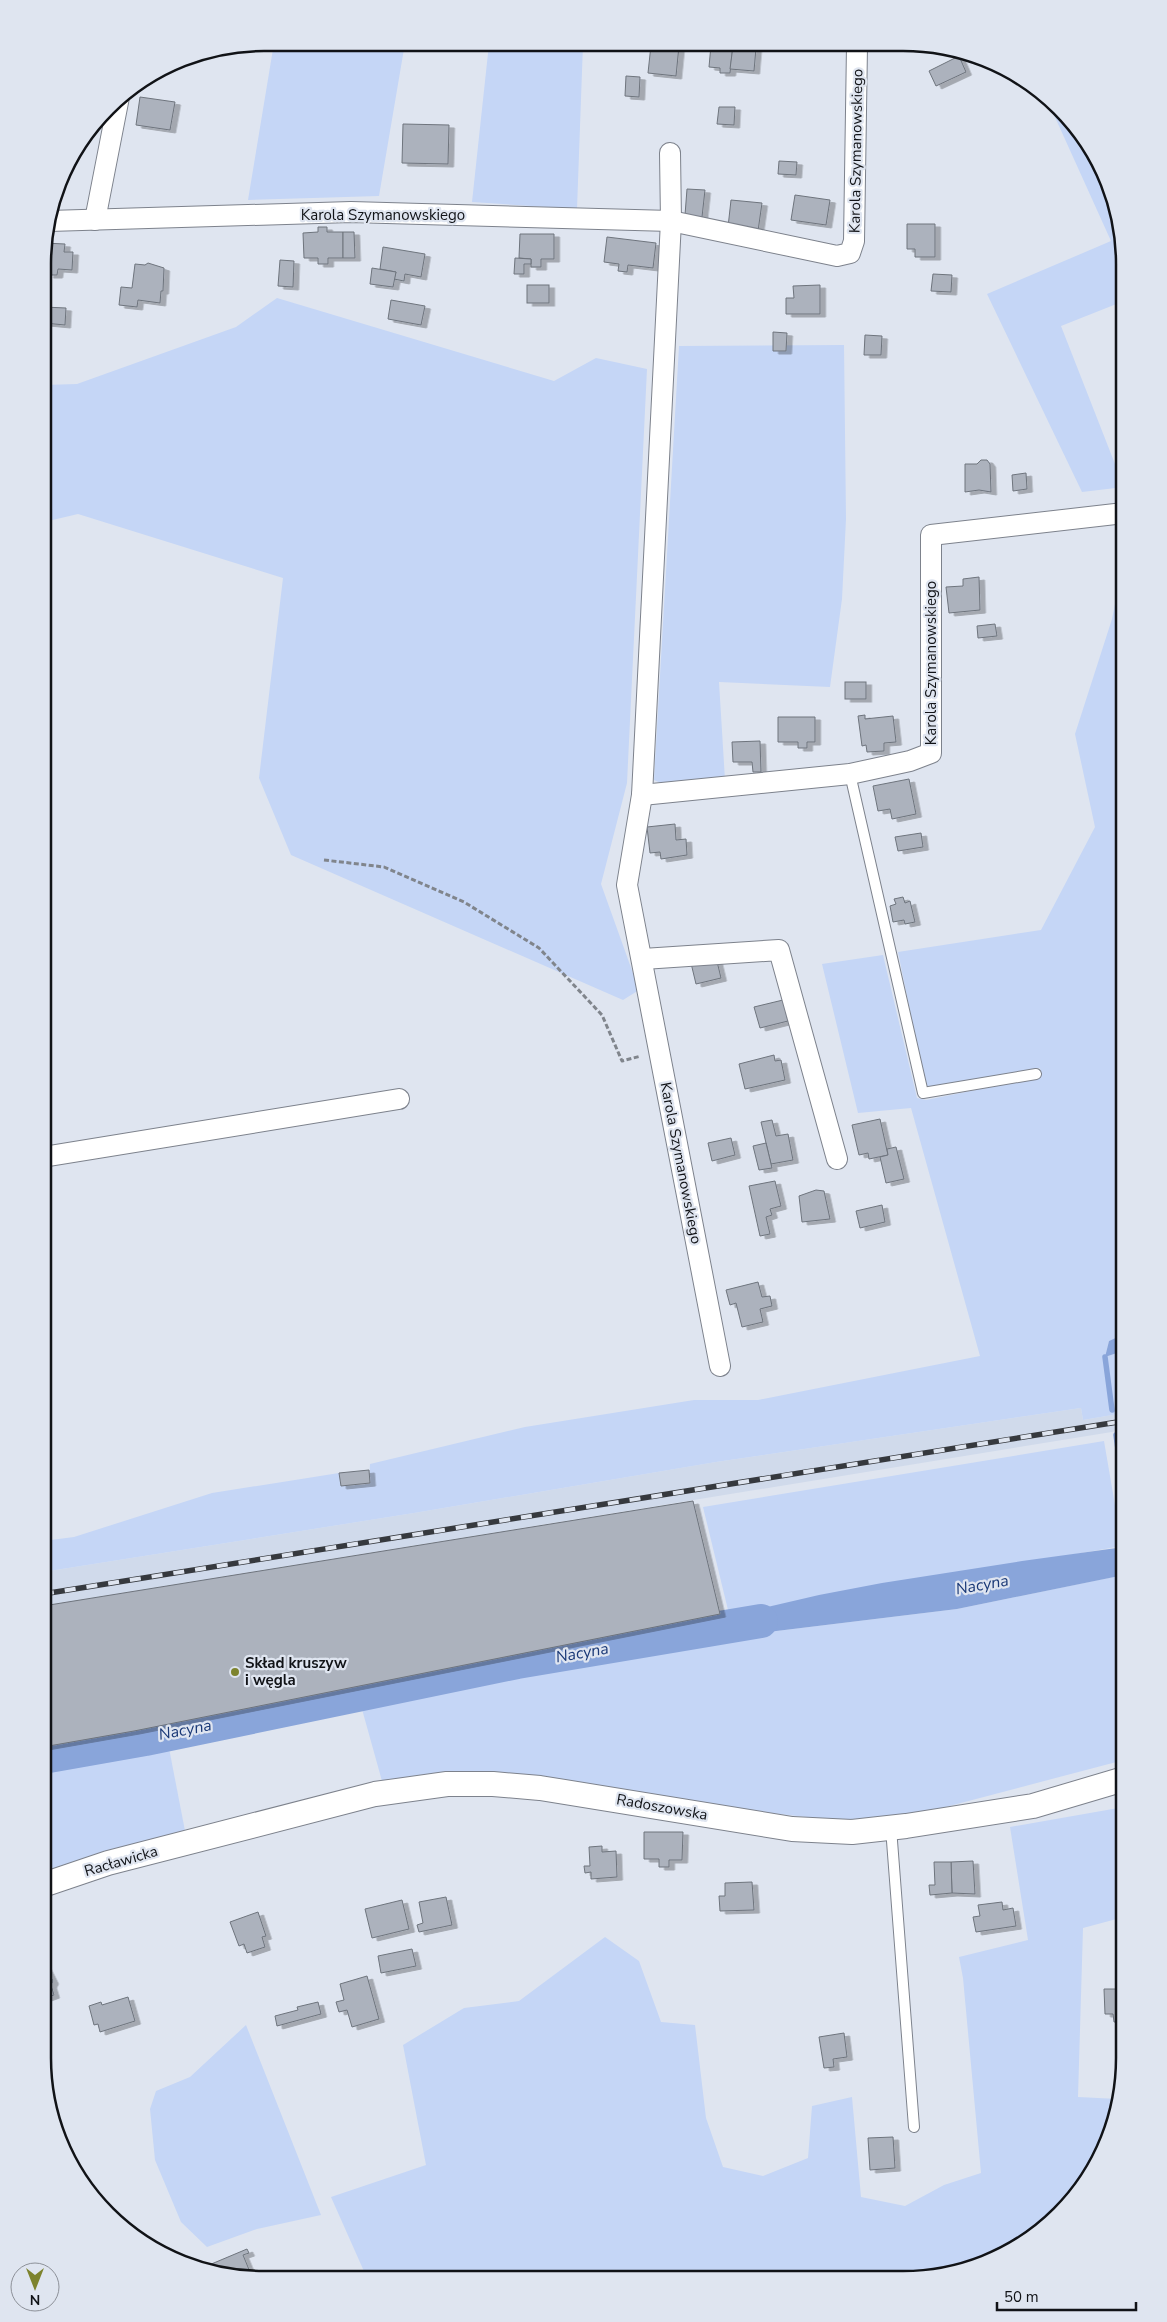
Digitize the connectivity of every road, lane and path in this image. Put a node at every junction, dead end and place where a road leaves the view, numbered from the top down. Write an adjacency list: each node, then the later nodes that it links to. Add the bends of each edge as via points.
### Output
1 (857, 51): 6 (street, Karola Szymanowskiego, via 854,241 850,253 837,256)
2 (116, 112): 4 (street)
3 (670, 153): 6 (street, Karola Szymanowskiego)
4 (96, 220): 5 (street, Karola Szymanowskiego); 6 (street, Karola Szymanowskiego, via 351,212)
5 (56, 221)
6 (672, 221): 9 (street, Karola Szymanowskiego)
7 (1116, 514): 8 (street, Karola Szymanowskiego, via 931,535 931,753)
8 (850, 774): 9 (street, Karola Szymanowskiego); 13 (lane, via 923,1093)
9 (642, 794): 11 (street, Karola Szymanowskiego, via 628,885)
10 (324, 860): 12 (path, via 384,867 464,902 539,948 602,1015 622,1061)
11 (643, 959): 12 (street, Karola Szymanowskiego); 16 (street, via 779,950)
12 (660, 1051): 17 (street, Karola Szymanowskiego)
13 (1036, 1074)
14 (399, 1099): 15 (street)
15 (51, 1156)
16 (837, 1159)
17 (720, 1366)
18 (1116, 1781): 19 (street, Radoszowska, via 1033,1806)
19 (891, 1828): 20 (street, Radoszowska, via 852,1832 792,1829 572,1792 476,1783 375,1794); 22 (lane)
20 (201, 1838): 21 (street, Racławicka, via 108,1863)
21 (51, 1883)
22 (914, 2127)

